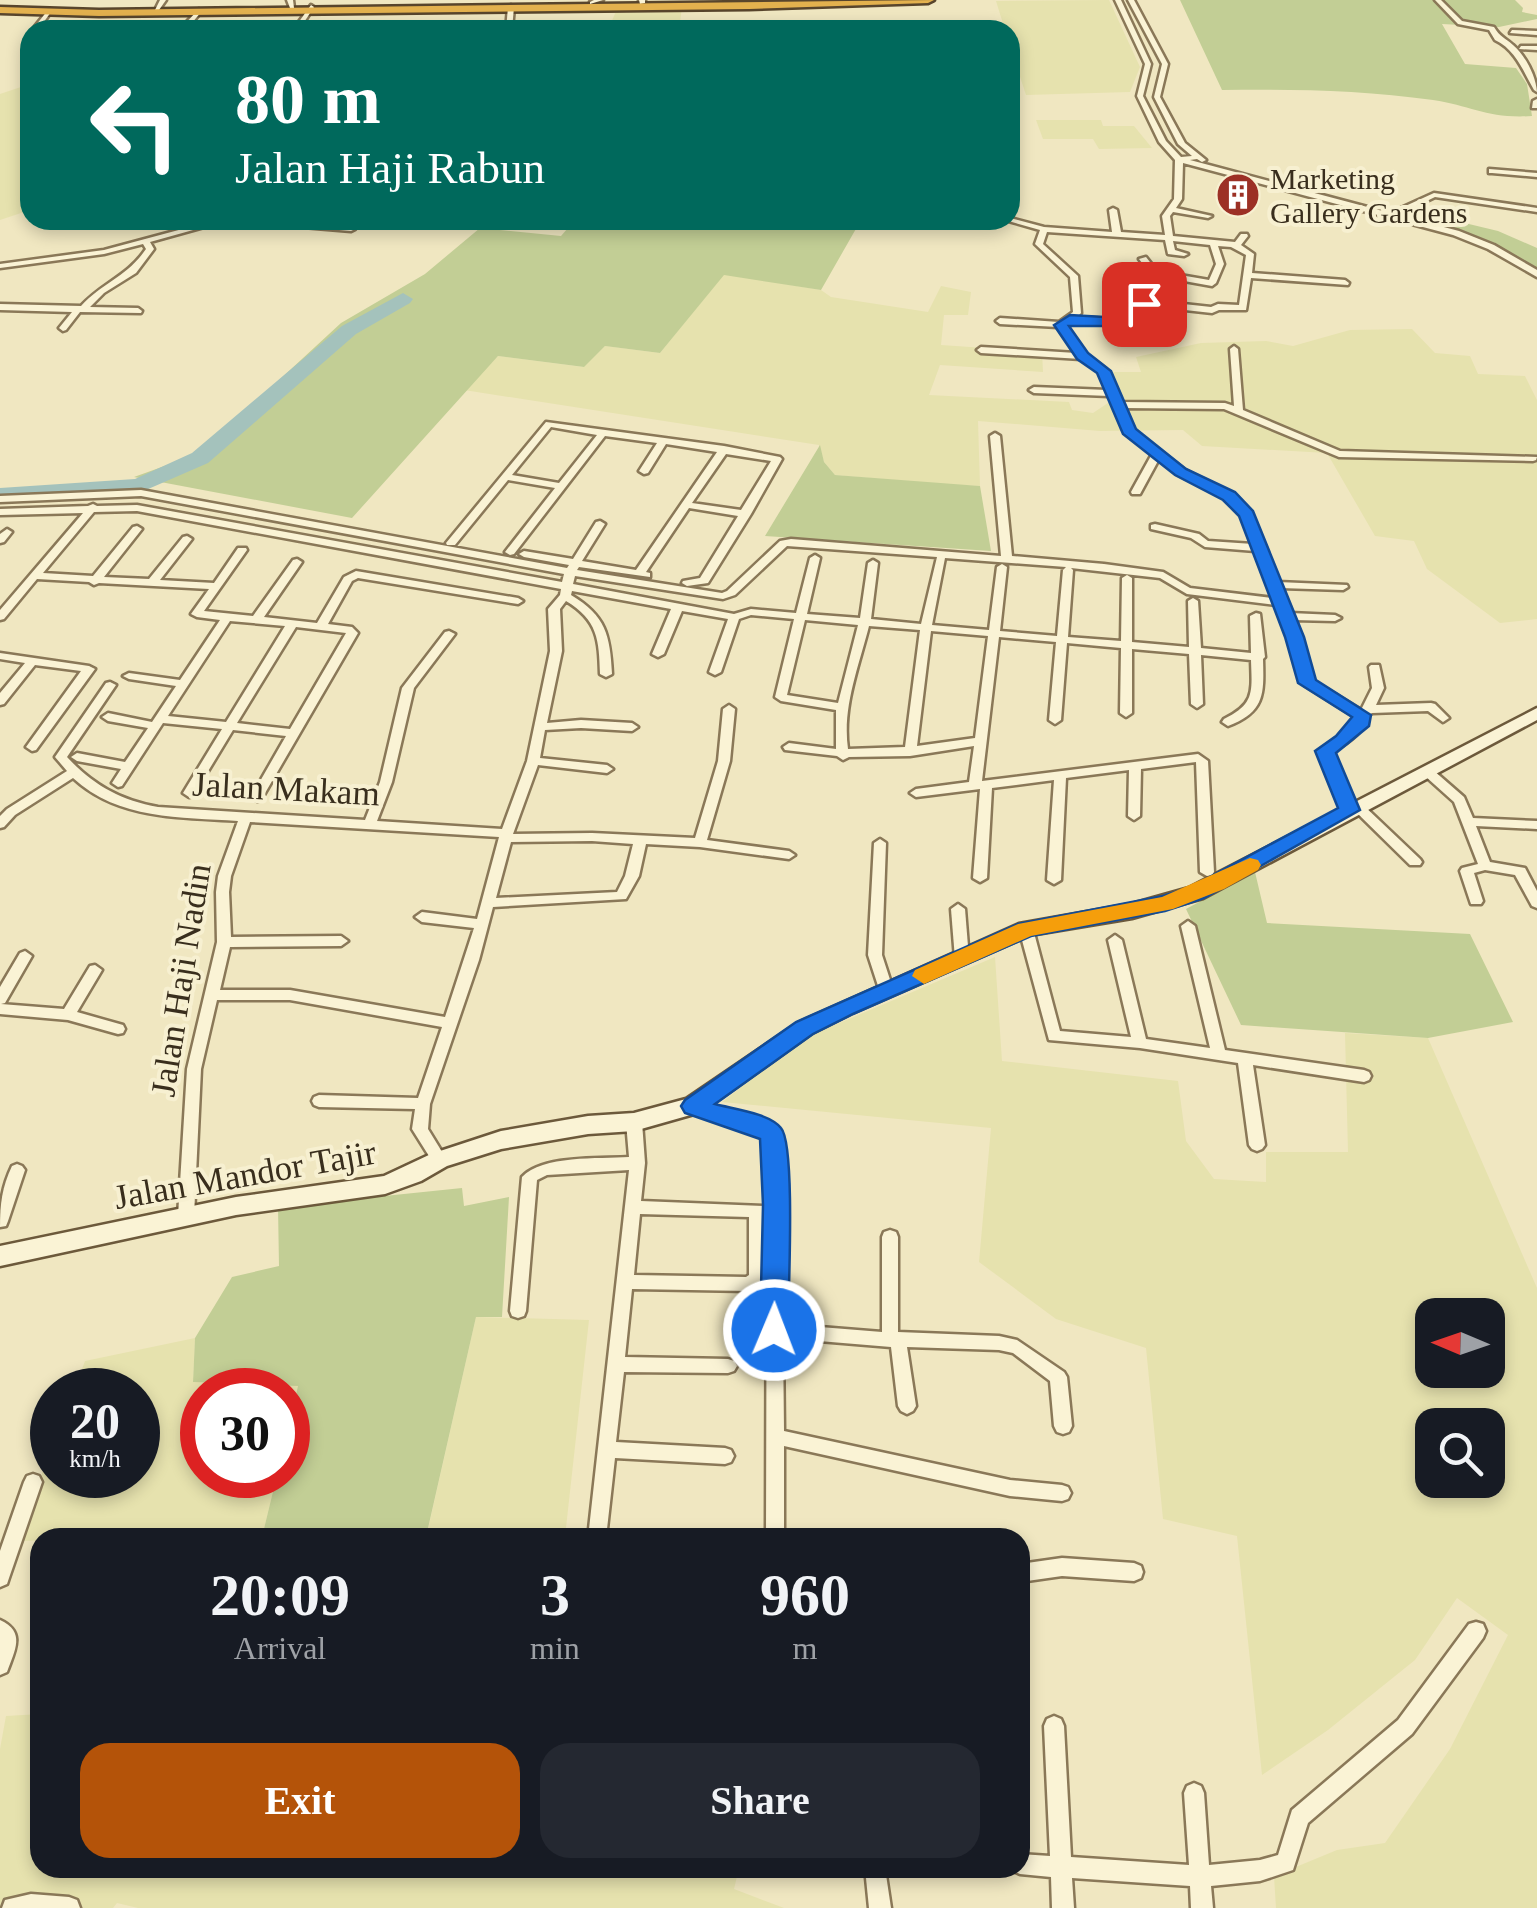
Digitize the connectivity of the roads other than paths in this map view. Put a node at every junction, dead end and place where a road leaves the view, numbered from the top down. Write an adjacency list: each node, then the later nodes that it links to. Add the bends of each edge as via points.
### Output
1 (849, 0): 11 (highway)
2 (916, 0): 3 (highway); 11 (highway)
3 (925, 0)
4 (1118, 0): 27 (street, via 1148,64 1140,90)
5 (1131, 0): 26 (street, via 1164,60 1156,90)
6 (1438, 0): 25 (street, via 1460,23 1492,28)
7 (642, 1): 8 (highway); 11 (highway)
8 (596, 2): 12 (highway)
9 (160, 4): 10 (highway); 15 (highway)
10 (291, 4): 13 (highway)
11 (684, 4): 14 (highway)
12 (458, 6): 13 (highway); 14 (highway)
13 (316, 7): 16 (highway)
14 (511, 7): 20 (street)
15 (0, 9): 17 (highway)
16 (199, 11): 17 (highway); 19 (street)
17 (48, 12): 18 (street)
18 (43, 20)
19 (191, 20)
20 (510, 20)
21 (1512, 32): 22 (street)
22 (1537, 33)
23 (1521, 48): 24 (street)
24 (1537, 48)
25 (1537, 90)
26 (1165, 115): 27 (street); 28 (street)
27 (1147, 116): 29 (street)
28 (1197, 158): 29 (street); 30 (street)
29 (1180, 160): 30 (street); 33 (street, via 1178,199)
30 (1212, 169): 36 (street)
31 (1492, 170): 32 (street)
32 (1537, 176)
33 (1170, 209): 37 (street); 44 (street)
34 (1113, 210): 42 (street)
35 (1537, 210): 36 (street, via 1434,195)
36 (1393, 215): 51 (street, via 1477,241)
37 (1208, 216)
38 (1020, 223): 39 (street)
39 (1044, 229): 42 (street); 58 (street, via 1042,248 1074,276 1077,313)
40 (191, 230): 41 (street)
41 (184, 232): 45 (street)
42 (1117, 235): 44 (street)
43 (1244, 236): 47 (street)
44 (1170, 238): 46 (street); 48 (street, via 1171,252)
45 (144, 240): 50 (street); 55 (street, via 150,249 138,269 96,291)
46 (1213, 242): 47 (street); 49 (street, via 1220,264 1212,283 1154,273)
47 (1234, 245): 52 (street, via 1250,254)
48 (1184, 254)
49 (1143, 259)
50 (0, 266)
51 (1537, 274)
52 (1250, 275): 53 (street); 58 (street, via 1244,308 1147,303 1126,323)
53 (1345, 283)
54 (0, 307): 55 (street)
55 (81, 308): 56 (street); 59 (street)
56 (138, 311)
57 (1000, 321): 58 (street)
58 (1065, 322): 62 (street)
59 (63, 328)
60 (1234, 349): 66 (street)
61 (981, 350): 62 (street)
62 (1083, 356): 64 (street, via 1103,371)
63 (1034, 390): 64 (street)
64 (1110, 393): 65 (street)
65 (1116, 405): 66 (street); 71 (street, via 1129,431)
66 (1239, 410): 72 (street, via 1339,454)
67 (603, 433): 69 (street); 74 (street, via 549,424); 75 (street)
68 (995, 436): 92 (street)
69 (663, 440): 70 (street); 73 (street)
70 (724, 449): 78 (street); 81 (street, via 778,458)
71 (1156, 455): 76 (street); 86 (street, via 1229,496 1246,514)
72 (1533, 458)
73 (644, 470)
74 (505, 477): 75 (street); 88 (street, via 451,543)
75 (562, 486): 88 (street)
76 (1136, 492)
77 (0, 499): 97 (street, via 141,492)
78 (686, 505): 81 (street); 95 (street)
79 (93, 507): 80 (street); 96 (street); 97 (street, via 138,508)
80 (0, 512)
81 (746, 514): 95 (street, via 702,584)
82 (600, 524): 97 (street)
83 (1155, 528): 86 (street, via 1206,544)
84 (137, 529): 99 (street)
85 (187, 539): 100 (street)
86 (1261, 548): 101 (street)
87 (242, 550): 102 (street)
88 (510, 552): 97 (street)
89 (816, 558): 111 (street)
90 (941, 560): 118 (street)
91 (297, 562): 115 (street)
92 (1004, 563): 97 (street, via 787,542 723,596); 106 (street, via 1163,575 1187,591); 120 (street)
93 (873, 564): 116 (street)
94 (1068, 570): 122 (street)
95 (639, 574): 97 (street)
96 (34, 576): 99 (street); 110 (street)
97 (569, 578): 107 (street); 131 (street, via 600,624); 149 (street, via 554,608 556,651)
98 (1128, 578): 123 (street)
99 (94, 582): 100 (street)
100 (151, 584): 102 (street)
101 (1273, 585): 103 (street); 106 (street)
102 (216, 586): 112 (street, via 196,613)
103 (1343, 587)
104 (518, 601): 119 (street, via 356,574)
105 (1193, 602): 124 (street)
106 (1279, 602): 109 (street)
107 (678, 606): 113 (street); 125 (street)
108 (1256, 616): 127 (street)
109 (1285, 616): 114 (street); 140 (street, via 1310,686)
110 (0, 617)
111 (801, 617): 113 (street, via 743,612); 116 (street); 137 (street, via 781,699)
112 (228, 618): 115 (street); 133 (street)
113 (734, 618): 130 (street)
114 (1334, 618)
115 (256, 620): 117 (street)
116 (865, 621): 118 (street); 137 (street)
117 (292, 624): 119 (street); 147 (street)
118 (926, 626): 120 (street); 154 (street)
119 (320, 627): 150 (street, via 352,630)
120 (995, 632): 122 (street); 151 (street)
121 (450, 634): 172 (street, via 408,688)
122 (1062, 639): 123 (street); 144 (street)
123 (1127, 645): 124 (street); 139 (street)
124 (1193, 651): 127 (street); 136 (street)
125 (658, 654)
126 (0, 656): 128 (street)
127 (1259, 657): 145 (street, via 1254,704)
128 (33, 660): 135 (street); 152 (street, via 88,669)
129 (1375, 667): 140 (street, via 1378,688)
130 (715, 672)
131 (606, 674)
132 (129, 676): 133 (street)
133 (183, 684): 146 (street)
134 (110, 685): 157 (street, via 62,754)
135 (0, 701)
136 (1197, 704)
137 (843, 707): 155 (street)
138 (729, 708): 178 (street, via 724,761)
139 (1126, 713)
140 (1366, 713): 143 (street, via 1431,707); 168 (street, via 1326,751)
141 (1537, 713): 161 (street, Jalan Mandor Tajir)
142 (108, 717): 146 (street)
143 (1442, 718)
144 (1054, 720)
145 (1228, 722)
146 (159, 723): 147 (street); 159 (street)
147 (228, 726): 150 (street); 165 (street)
148 (632, 726): 149 (street)
149 (540, 727): 156 (street)
150 (294, 733): 167 (street)
151 (978, 743): 154 (street); 163 (street)
152 (32, 747)
153 (789, 747): 155 (street)
154 (910, 752): 155 (street)
155 (843, 756)
156 (533, 761): 160 (street); 175 (street)
157 (75, 764): 159 (street); 169 (street, Jalan Makam, via 122,806); 173 (street)
158 (1136, 766): 162 (street); 170 (street); 182 (street, via 1202,762)
159 (129, 767): 164 (street)
160 (607, 769)
161 (1429, 773): 168 (street, Jalan Mandor Tajir); 171 (street, via 1460,800)
162 (1060, 775): 163 (street); 184 (street)
163 (979, 781): 166 (street); 183 (street)
164 (118, 783)
165 (188, 793)
166 (916, 794)
167 (258, 797)
168 (1354, 808): 180 (street); 193 (street, Jalan Mandor Tajir, via 1196,893)
169 (246, 816): 172 (street, Jalan Makam); 196 (street, Jalan Haji Nadin, via 223,886)
170 (1134, 816)
171 (1469, 822): 174 (street); 181 (street)
172 (370, 823): 175 (street, Jalan Makam)
173 (0, 824)
174 (1537, 825)
175 (506, 836): 176 (street, Jalan Makam); 187 (street)
176 (641, 839): 178 (street, Jalan Makam); 187 (street, via 621,896)
177 (880, 843): 200 (street, via 875,955)
178 (700, 844): 179 (street, Jalan Makam)
179 (789, 855)
180 (1415, 862)
181 (1486, 866): 185 (street, via 1517,870); 186 (street, via 1466,873)
182 (1208, 872)
183 (980, 878)
184 (1054, 880)
185 (1533, 883): 188 (street)
186 (1476, 902)
187 (487, 903): 191 (street)
188 (1537, 903)
189 (958, 909): 198 (street)
190 (422, 917): 191 (street)
191 (481, 924): 205 (street)
192 (1188, 926): 208 (street)
193 (1026, 929): 198 (street, Jalan Mandor Tajir); 207 (street, via 1054,1036)
194 (1115, 940): 207 (street)
195 (341, 941): 196 (street)
196 (224, 942): 201 (street, Jalan Haji Nadin)
197 (25, 956): 202 (street)
198 (962, 960): 200 (street, Jalan Mandor Tajir)
199 (95, 970): 204 (street)
200 (887, 992): 213 (street, Jalan Mandor Tajir, via 805,1028)
201 (211, 995): 205 (street, via 290,995); 220 (street, Jalan Haji Nadin, via 194,1069)
202 (0, 999)
203 (0, 1009): 204 (street)
204 (68, 1015): 206 (street)
205 (450, 1023): 212 (street)
206 (118, 1029)
207 (1140, 1043): 208 (street)
208 (1219, 1054): 209 (street)
209 (1244, 1058): 210 (street); 215 (street)
210 (1364, 1076)
211 (318, 1100): 212 (street)
212 (422, 1104): 216 (street, via 420,1129)
213 (693, 1106): 214 (street, Jalan Mandor Tajir); 226 (street, via 772,1135)
214 (634, 1122): 216 (street, Jalan Mandor Tajir, via 536,1132); 217 (street)
215 (1257, 1146)
216 (438, 1160): 220 (street, Jalan Mandor Tajir, via 385,1185)
217 (637, 1163): 219 (street); 225 (street, via 544,1169 530,1177)
218 (16, 1170): 221 (street)
219 (633, 1207): 224 (street); 224 (street, via 757,1211 758,1278 749,1284)
220 (186, 1216): 223 (street, Jalan Mandor Tajir)
221 (0, 1220)
222 (890, 1237): 227 (street)
223 (0, 1256)
224 (625, 1282): 228 (street)
225 (518, 1311)
226 (774, 1330): 227 (street); 232 (street)
227 (894, 1340): 230 (street); 231 (street, via 1017,1347 1058,1377)
228 (616, 1364): 229 (street); 233 (street)
229 (728, 1366)
230 (908, 1406)
231 (1063, 1426)
232 (777, 1437): 236 (street, via 1010,1488); 238 (street)
233 (606, 1448): 234 (street); 237 (street)
234 (726, 1456)
235 (30, 1488): 241 (street)
236 (1062, 1493)
237 (598, 1528)
238 (775, 1528)
239 (1030, 1572): 240 (street)
240 (1134, 1572)
241 (0, 1578)
242 (0, 1629): 244 (street, via 8,1636)
243 (1476, 1631): 249 (street, via 1404,1727 1299,1817 1286,1863 1268,1871)
244 (0, 1665)
245 (1054, 1726): 248 (street)
246 (1194, 1793): 249 (street)
247 (1030, 1864): 248 (street)
248 (1061, 1866): 249 (street); 254 (street)
249 (1198, 1874): 255 (street)
250 (876, 1878): 253 (street)
251 (13, 1908): 252 (street)
252 (67, 1908)
253 (880, 1908)
254 (1063, 1908)
255 (1202, 1908)

